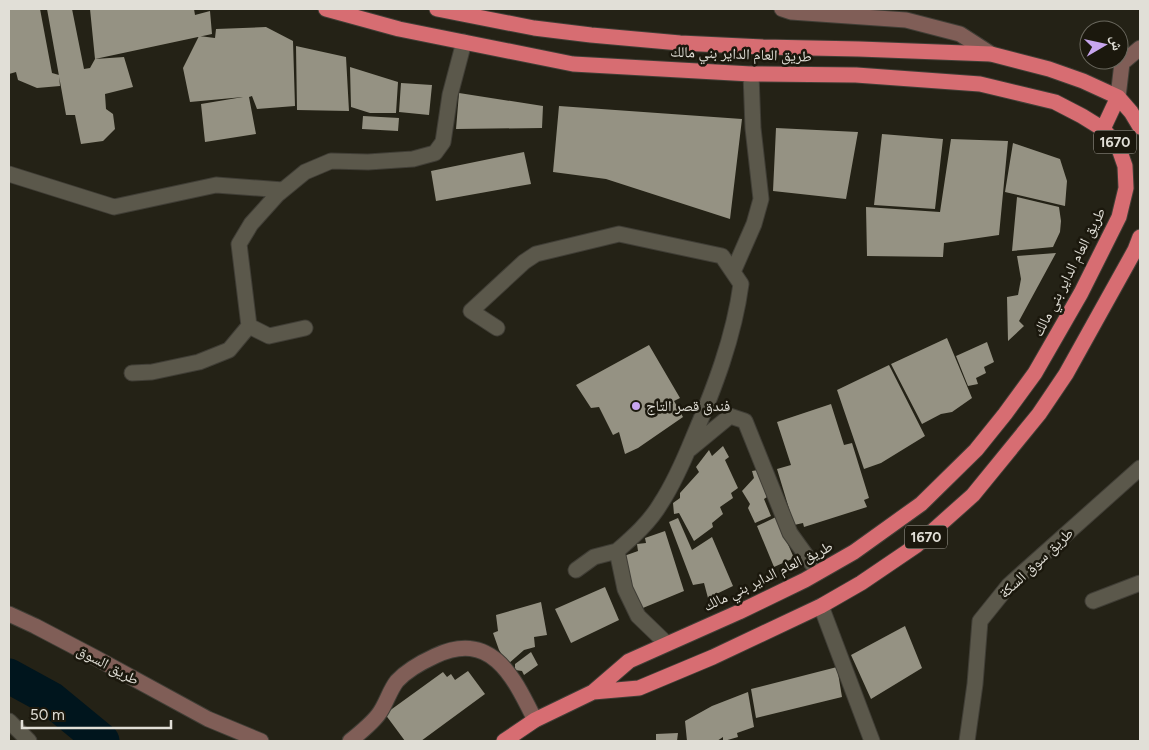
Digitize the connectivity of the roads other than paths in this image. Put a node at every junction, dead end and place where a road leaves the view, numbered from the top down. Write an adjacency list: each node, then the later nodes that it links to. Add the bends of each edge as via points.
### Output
1 (326, 9): 4 (highway, طريق العام الداير بني مالك / 1670)
2 (437, 9): 6 (highway, طريق العام الداير بني مالك / 1670, via 534,28 680,43)
3 (782, 9): 6 (street, via 906,20 960,34)
4 (464, 42): 7 (highway, طريق العام الداير بني مالك / 1670, via 573,64); 12 (street, via 450,95 443,142 435,152 413,158 368,162 331,161 305,172)
5 (1140, 48): 8 (street, via 1122,64)
6 (992, 54): 8 (highway, طريق العام الداير بني مالك / 1670, via 1049,69)
7 (752, 74): 10 (highway, طريق العام الداير بني مالك / 1670, via 856,75 980,84 1055,102); 14 (street, via 753,128 761,199)
8 (1118, 97): 9 (highway, طريق العام الداير بني مالك / 1670); 10 (highway)
9 (1140, 127)
10 (1103, 129): 23 (highway, طريق العام الداير بني مالك / 1670, via 1118,146 1126,166 1126,188 1119,217 1035,373 976,450 921,504 861,547)
11 (9, 174): 12 (street, via 114,206 216,185)
12 (283, 190): 15 (street, via 252,224 239,244)
13 (1140, 237): 26 (highway, طريق العام الداير بني مالك / 1670, via 1066,374 1039,414 979,488 917,545)
14 (733, 272): 17 (street, via 722,256 619,234 536,254 524,262 470,311); 19 (street, via 741,284 737,311 711,393)
15 (249, 326): 16 (street, via 269,336); 18 (street, via 229,350 199,362)
16 (305, 328)
17 (497, 328)
18 (132, 373)
19 (688, 451): 21 (street, via 661,504); 23 (street, via 730,416 745,421 790,533)
20 (1140, 468): 37 (street, طريق سوق السكة, via 1009,585 980,621)
21 (617, 551): 22 (street, via 594,557); 28 (street, via 625,589 638,616)
22 (576, 570)
23 (818, 572): 28 (highway, طريق العام الداير بني مالك / 1670, via 739,612)
24 (1140, 583): 25 (street)
25 (1093, 600)
26 (821, 606): 29 (highway, طريق العام الداير بني مالك / 1670, via 639,688); 36 (street)
27 (9, 614): 33 (street, طريق السوق, via 208,719)
28 (666, 643): 29 (highway, طريق العام الداير بني مالك / 1670, via 629,661)
29 (593, 692): 30 (highway, طريق العام الداير بني مالك)
30 (535, 720): 34 (street, via 516,682 501,662 482,650 462,648 443,652 419,664 397,681 379,714); 35 (highway, طريق العام الداير بني مالك)
31 (9, 721): 32 (street)
32 (29, 741)
33 (261, 741)
34 (350, 741)
35 (504, 741)
36 (872, 741)
37 (967, 741)

